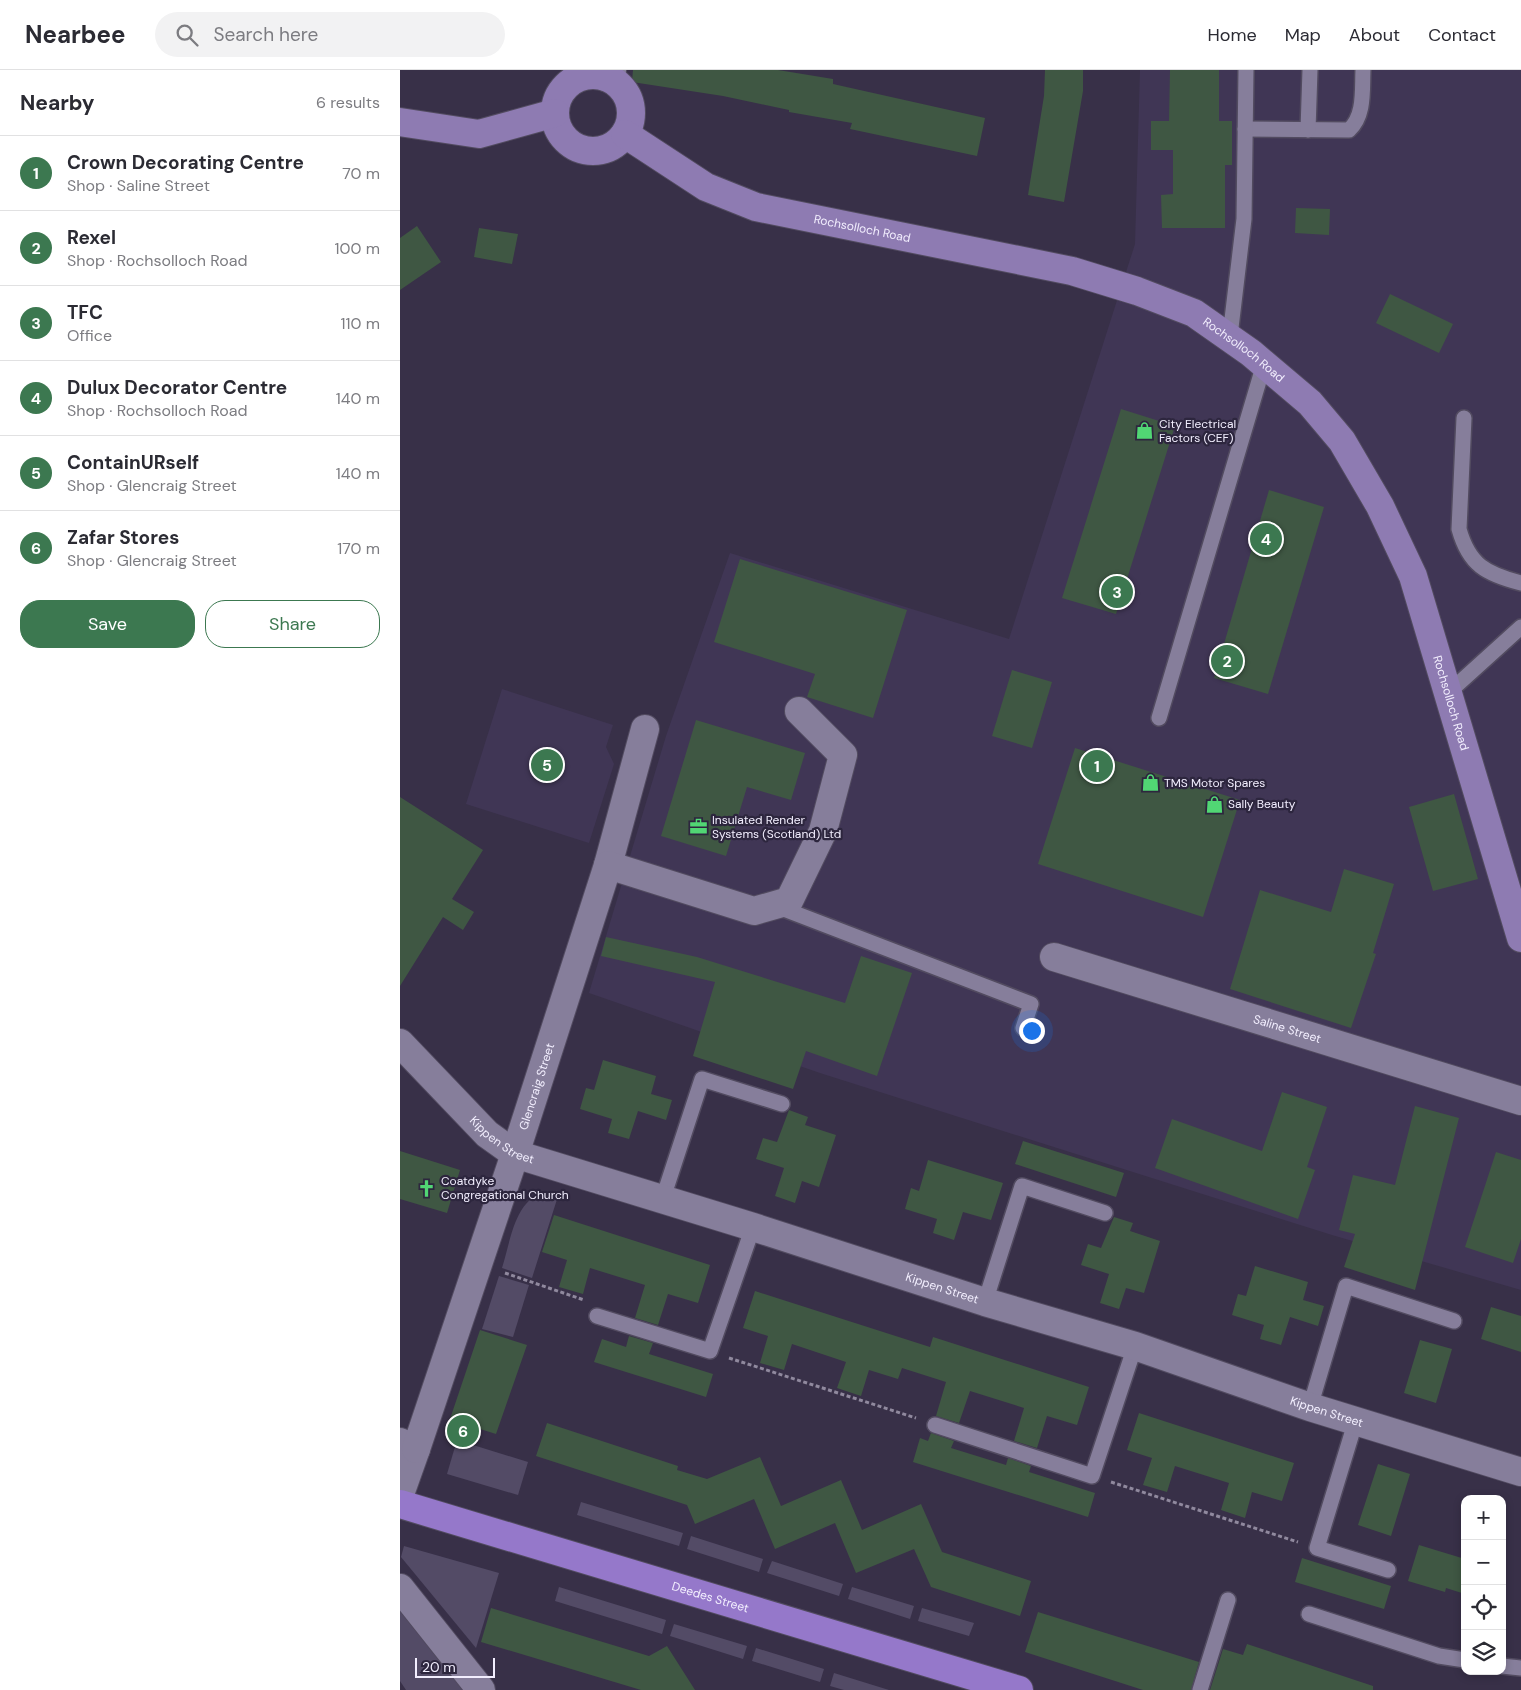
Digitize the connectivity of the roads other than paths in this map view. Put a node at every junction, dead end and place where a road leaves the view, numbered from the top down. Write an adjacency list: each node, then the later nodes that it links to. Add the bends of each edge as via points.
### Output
1 (1246, 70): 7 (lane)
2 (1310, 70): 8 (lane)
3 (1363, 70): 8 (lane, via 1356,124 1349,130)
4 (609, 73): 5 (street, via 583,76 568,84 560,94); 9 (street, via 627,96 631,115)
5 (555, 113): 6 (street, via 479,134); 9 (street, via 565,140 586,150 603,149 615,144)
6 (400, 122)
7 (1245, 129): 8 (lane); 10 (lane, via 1244,219)
8 (1308, 130)
9 (625, 134): 10 (street, Rochsolloch Road, via 706,187 756,207 1072,271 1194,313)
10 (1230, 336): 11 (street, Rochsolloch Road)
11 (1264, 364): 15 (street, Rochsolloch Road, via 1310,403 1342,441 1380,506 1413,576); 17 (lane)
12 (1464, 418): 13 (lane, via 1458,529 1464,547 1474,562 1486,570)
13 (1521, 583)
14 (1521, 627): 15 (lane)
15 (1448, 693): 21 (street, Rochsolloch Road)
16 (799, 711): 20 (street, via 843,755 824,831 790,901)
17 (1159, 718)
18 (645, 729): 19 (street, Glencraig Street)
19 (608, 865): 20 (street, via 754,911); 27 (street, Glencraig Street)
20 (774, 906): 23 (lane, via 1030,1004)
21 (1521, 938)
22 (1054, 958): 25 (street, Saline Street)
23 (1023, 1028)
24 (400, 1043): 27 (street, Kippen Street, via 487,1134)
25 (1521, 1101)
26 (782, 1104): 28 (lane, via 702,1079)
27 (515, 1154): 28 (street, Kippen Street); 38 (street, Glencraig Street, via 479,1264)
28 (662, 1200): 30 (street, Kippen Street)
29 (1105, 1213): 31 (lane, via 1022,1186)
30 (753, 1227): 31 (street, Kippen Street); 32 (lane, via 710,1351)
31 (985, 1302): 34 (street, Kippen Street)
32 (597, 1316)
33 (1454, 1321): 35 (lane, via 1346,1286)
34 (1135, 1346): 35 (street, Kippen Street); 37 (lane, via 1092,1476)
35 (1310, 1407): 36 (street, Kippen Street)
36 (1356, 1420): 39 (street, Kippen Street); 42 (lane, via 1317,1548)
37 (935, 1425)
38 (408, 1445): 40 (street, Glencraig Street)
39 (1521, 1472)
40 (400, 1494)
41 (400, 1504): 50 (main road, Deedes Street)
42 (1388, 1570)
43 (400, 1588): 49 (street)
44 (1228, 1600): 51 (lane)
45 (1309, 1614): 46 (lane, via 1439,1656)
46 (1461, 1659)
47 (1506, 1666): 48 (lane)
48 (1521, 1668)
49 (481, 1690)
50 (1019, 1690)
51 (1200, 1690)

